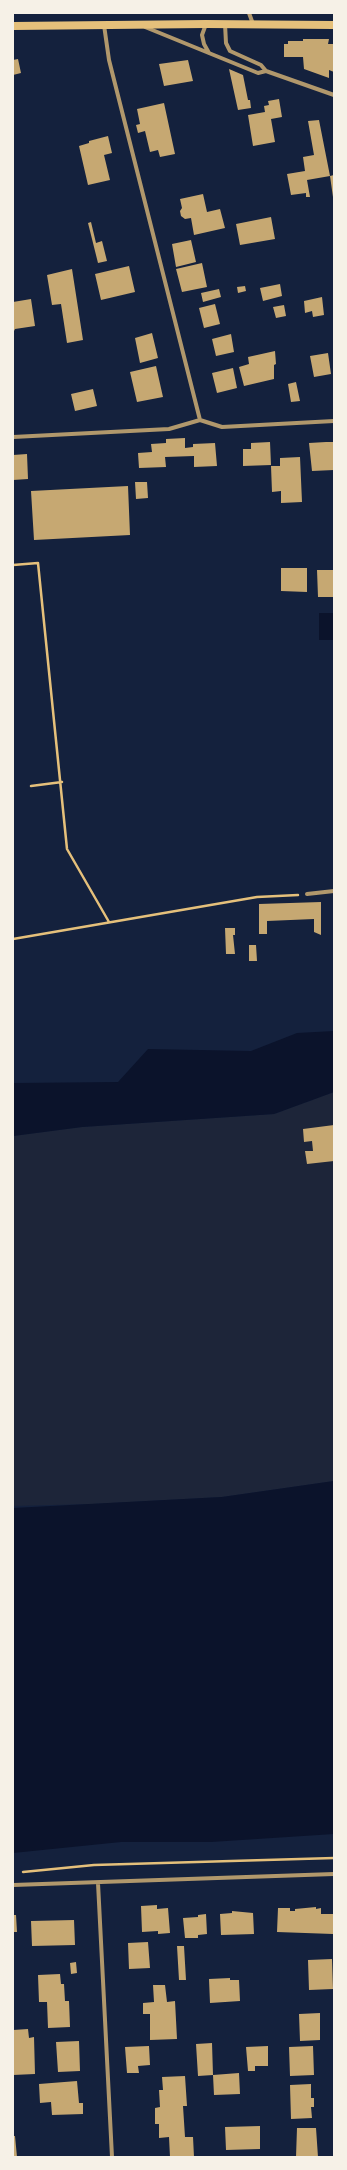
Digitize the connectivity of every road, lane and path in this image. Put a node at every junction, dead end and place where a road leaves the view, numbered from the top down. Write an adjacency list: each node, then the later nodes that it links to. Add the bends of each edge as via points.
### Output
1 (249, 13): 5 (street)
2 (206, 24): 3 (main road); 4 (main road); 9 (street, via 202,35)
3 (226, 24): 5 (main road); 10 (street, via 226,43 230,51)
4 (139, 25): 8 (main road); 9 (street)
5 (253, 25): 6 (main road)
6 (334, 25)
7 (13, 26): 8 (main road)
8 (104, 26): 12 (street, via 109,60)
9 (209, 53): 10 (street, via 258,73)
10 (266, 71): 11 (street)
11 (334, 95)
12 (200, 420): 13 (street, via 222,427); 14 (street, via 169,429)
13 (334, 421)
14 (13, 437)
15 (13, 565): 16 (path, via 38,563)
16 (62, 782): 17 (path); 20 (path, via 67,849)
17 (31, 786)
18 (334, 891): 19 (street)
19 (306, 894): 20 (path, via 257,897)
20 (109, 922): 21 (path)
21 (13, 939)
22 (334, 1858): 23 (path)
23 (120, 1864): 24 (path); 25 (path)
24 (120, 1869)
25 (20, 1872)
26 (334, 1874): 27 (street)
27 (98, 1883): 28 (street); 29 (street)
28 (13, 1885)
29 (112, 2157)

